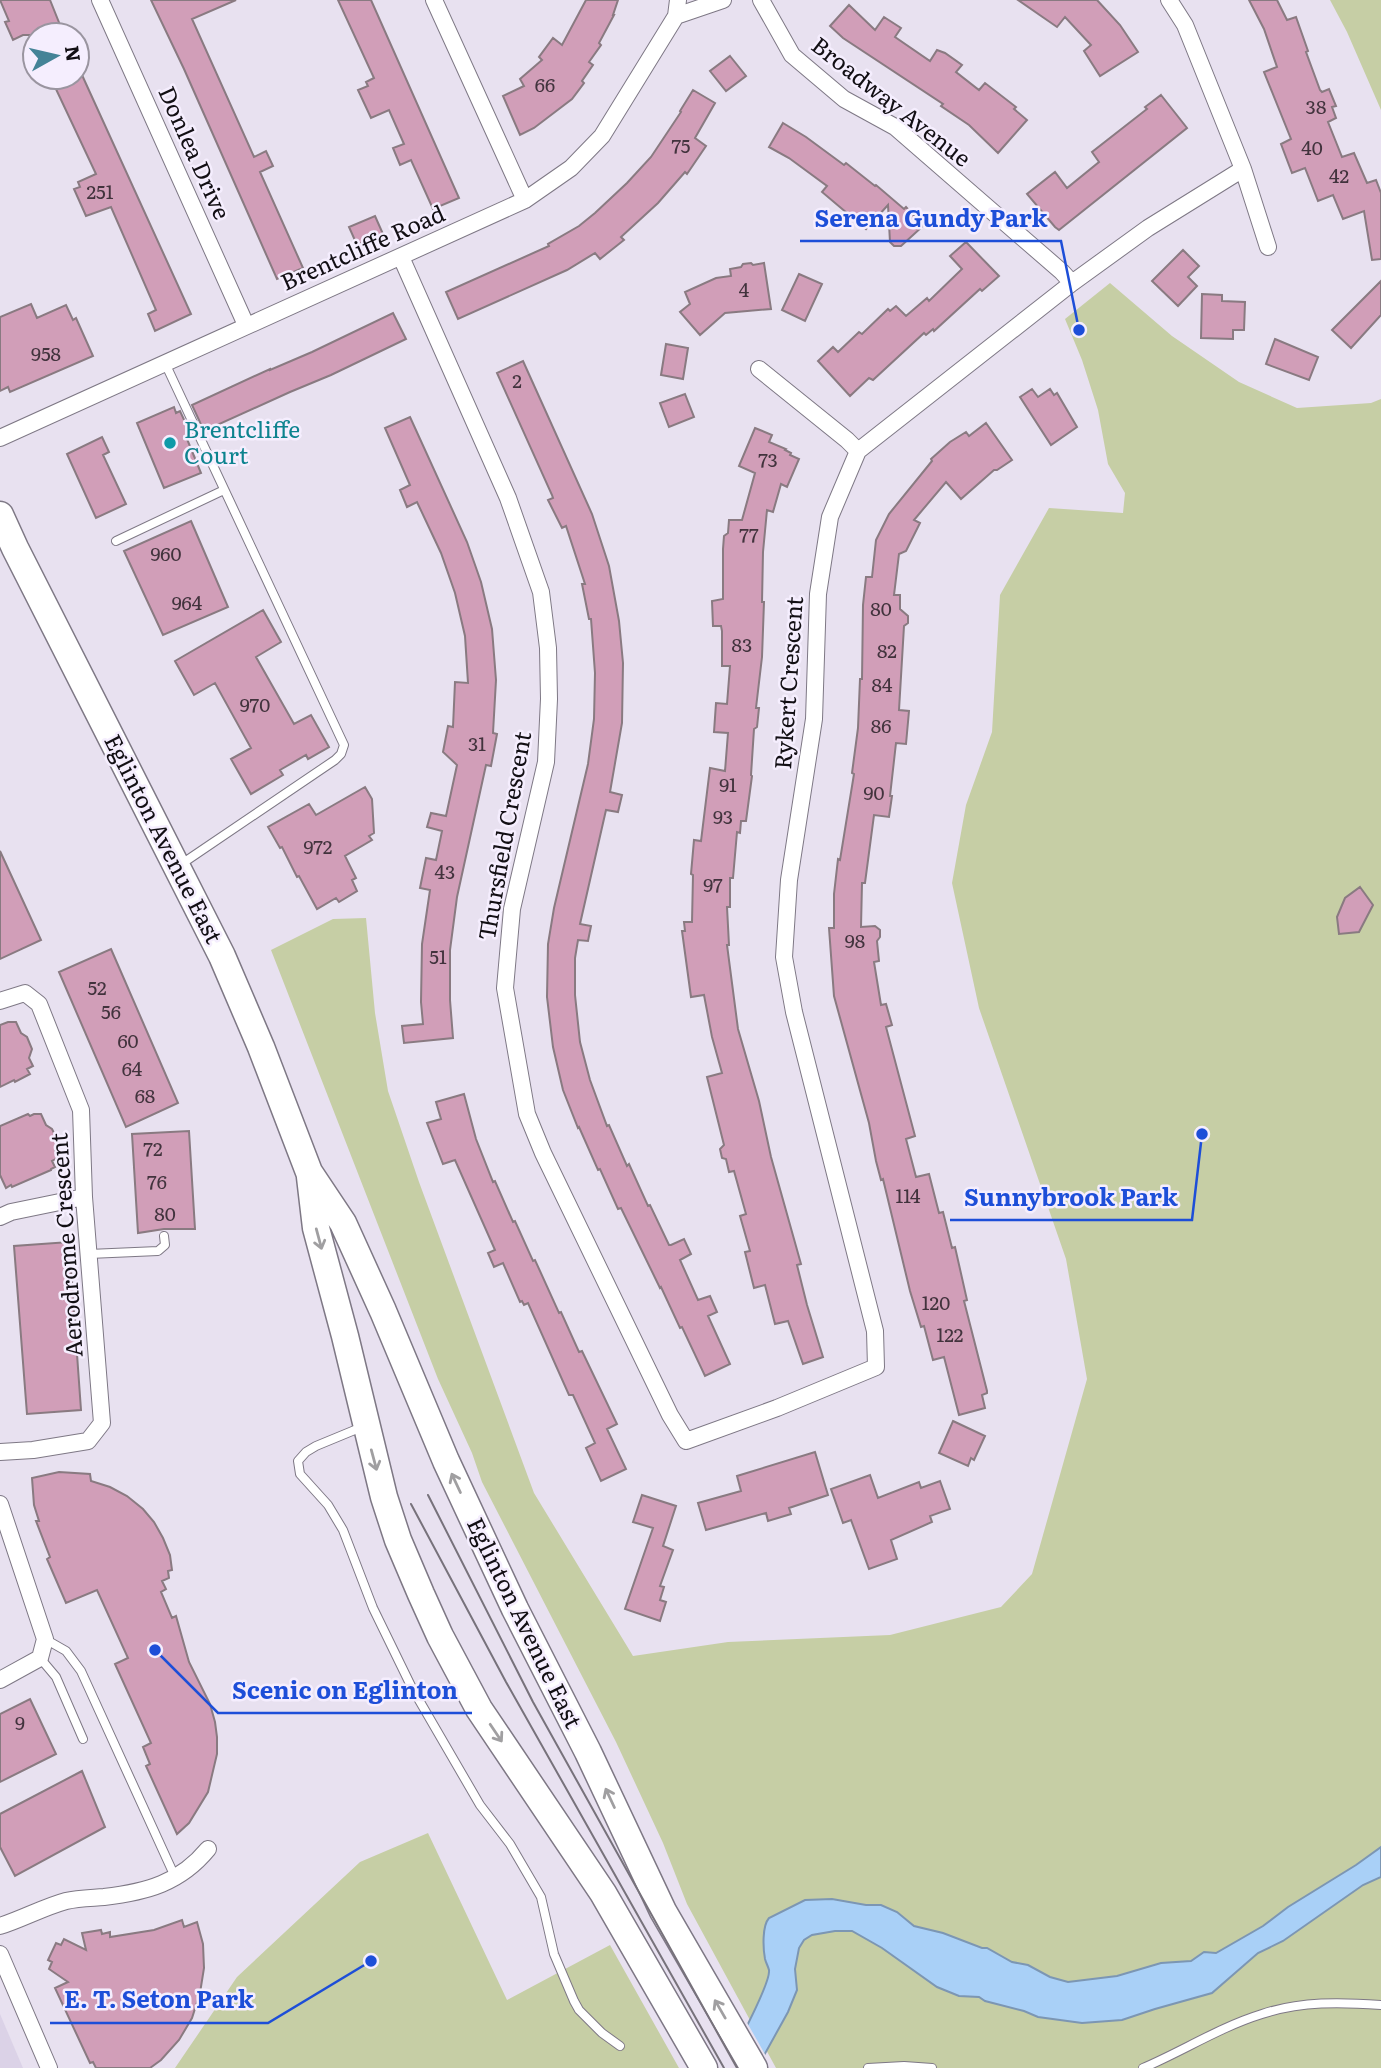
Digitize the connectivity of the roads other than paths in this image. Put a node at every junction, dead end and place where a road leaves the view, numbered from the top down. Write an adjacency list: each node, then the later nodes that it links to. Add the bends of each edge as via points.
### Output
1 (100, 0): 12 (street, Donlea Drive)
2 (434, 0): 8 (street)
3 (723, 0): 6 (street, Brentcliffe Road)
4 (761, 0): 11 (street, Broadway Avenue, via 792,55 844,99 895,127)
5 (1169, 0): 7 (street, via 1185,25)
6 (677, 8): 8 (street, Brentcliffe Road, via 602,136 571,168)
7 (1242, 169): 9 (street); 11 (street, Rykert Crescent, via 1148,228)
8 (524, 200): 10 (street, Brentcliffe Road)
9 (1268, 247)
10 (401, 257): 12 (street, Brentcliffe Road); 27 (street, Thursfield Crescent, via 508,498 541,592 548,648 546,762 512,909 505,988 527,1114 686,1441)
11 (1072, 284): 16 (street, Rykert Crescent)
12 (246, 325): 13 (street, Brentcliffe Road)
13 (165, 363): 15 (street, Brentcliffe Road); 17 (lane)
14 (759, 369): 16 (street)
15 (0, 438)
16 (858, 451): 27 (street, Rykert Crescent, via 830,517 818,594 814,719 789,880 785,957 794,1013 875,1331 876,1367)
17 (225, 489): 19 (lane); 20 (lane, via 344,745 335,760)
18 (0, 515): 20 (main road, Eglinton Avenue East)
19 (116, 541)
20 (178, 867): 22 (main road, Eglinton Avenue East, via 242,1002)
21 (0, 1001): 23 (street, Aerodrome Crescent, via 25,993 39,1004 81,1110)
22 (309, 1172): 28 (main road, Eglinton Avenue East, one-way to 28, via 316,1227); 43 (main road, Eglinton Avenue East, one-way to 22, via 663,1910 481,1539 343,1223)
23 (84, 1198): 24 (street); 26 (street, Aerodrome Crescent)
24 (0, 1217)
25 (164, 1236): 26 (lane, via 165,1245 158,1251)
26 (89, 1254): 29 (street, Aerodrome Crescent, via 102,1423 88,1441)
27 (777, 1408)
28 (365, 1426): 40 (lane, via 306,1452 298,1461 300,1474 343,1530 373,1608 412,1688 480,1805 541,1897 554,1954 579,2010); 42 (main road, Eglinton Avenue East, one-way to 42, via 398,1540 440,1636 479,1709 603,1893)
29 (0, 1452)
30 (0, 1504): 31 (street)
31 (45, 1639): 32 (street); 36 (lane, via 66,1651 81,1671)
32 (40, 1658): 33 (street); 34 (lane, via 56,1677)
33 (0, 1680)
34 (83, 1739)
35 (208, 1849): 36 (street)
36 (176, 1879): 37 (street, via 149,1889 67,1901)
37 (0, 1926)
38 (0, 1954): 41 (street)
39 (1381, 2005): 46 (lane, via 1321,2003 1264,2013)
40 (620, 2046)
41 (49, 2068)
42 (704, 2068)
43 (754, 2068)
44 (869, 2068): 45 (lane)
45 (932, 2068)
46 (1143, 2068)

